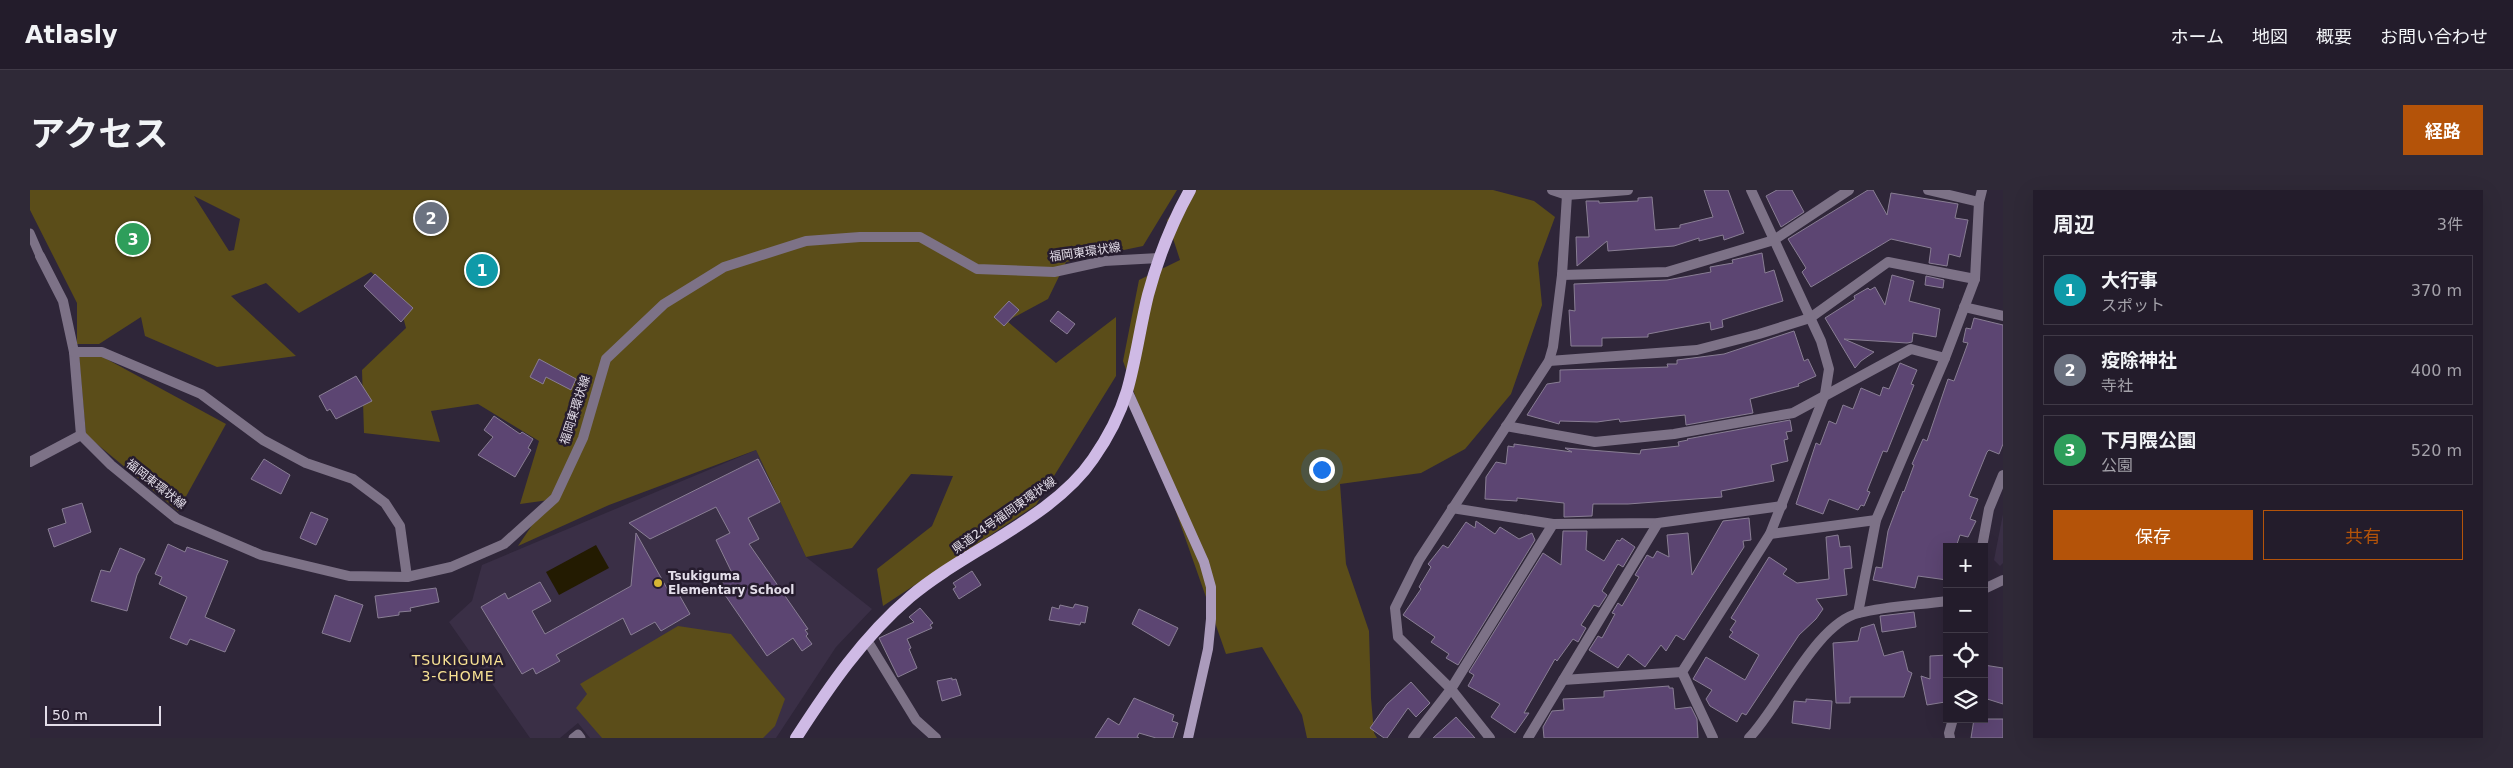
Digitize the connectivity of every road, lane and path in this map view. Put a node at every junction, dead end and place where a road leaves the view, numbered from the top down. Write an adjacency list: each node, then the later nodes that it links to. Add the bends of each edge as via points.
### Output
1 (1190, 190): 13 (main road, 県道24号福岡東環状線)
2 (1552, 190): 8 (street)
3 (1628, 190): 8 (street)
4 (1751, 190): 11 (street)
5 (1849, 190): 11 (street)
6 (1928, 190): 9 (street)
7 (1982, 190): 9 (street)
8 (1567, 195): 14 (street)
9 (1979, 202): 15 (street)
10 (30, 233): 12 (lane)
11 (1774, 240): 14 (street, via 1667,272); 18 (street)
12 (40, 256): 19 (street, via 63,301)
13 (1158, 258): 22 (main road, 県道24号福岡東環状線); 35 (street, 福岡東環状線, via 1104,261 1054,272 977,269 920,237 860,237 806,241 724,267 664,304 606,359 583,438 555,498 504,544 451,567)
14 (1562, 275): 21 (street)
15 (1975, 279): 16 (street); 18 (street, via 1888,262)
16 (1964, 306): 17 (street); 20 (street)
17 (2003, 316)
18 (1810, 318): 21 (street, via 1697,350); 23 (street, via 1829,369)
19 (74, 352): 25 (street); 35 (street, via 102,352 201,394 263,440 306,463 353,479 385,503 400,526)
20 (1944, 358): 23 (street, via 1911,349); 30 (street)
21 (1549, 360): 24 (street)
22 (1127, 390): 40 (main road, 県道24号福岡東環状線, via 1120,411 1093,459 1060,495 910,597); 49 (street, via 1204,562 1211,587 1208,649)
23 (1825, 394): 24 (street, via 1793,413 1674,434 1595,442); 28 (street)
24 (1506, 426): 29 (street)
25 (81, 435): 26 (street); 35 (street, 福岡東環状線, via 111,465 177,519 261,555 349,576)
26 (30, 462)
27 (2003, 475): 34 (street, via 1989,510)
28 (1782, 506): 31 (street); 33 (street)
29 (1452, 508): 32 (street); 43 (street, via 1418,560 1395,608 1398,637)
30 (1876, 520): 33 (street); 39 (street)
31 (1658, 523): 32 (street); 42 (street)
32 (1553, 524): 43 (street)
33 (1770, 534): 41 (street)
34 (1983, 543)
35 (407, 577)
36 (2003, 580): 37 (street)
37 (1988, 587)
38 (1943, 602): 39 (street)
39 (1858, 613): 54 (street, via 1836,625 1807,657 1764,723)
40 (867, 640): 47 (main road, via 827,689); 48 (street, via 916,720)
41 (1682, 672): 42 (street); 53 (street)
42 (1563, 680): 52 (street)
43 (1451, 689): 50 (street); 51 (street)
44 (1952, 723): 55 (street)
45 (573, 738): 46 (lane, via 578,734)
46 (581, 738)
47 (796, 738)
48 (936, 738)
49 (1188, 738)
50 (1413, 738)
51 (1490, 738)
52 (1528, 738)
53 (1713, 738)
54 (1749, 738)
55 (1950, 738)

